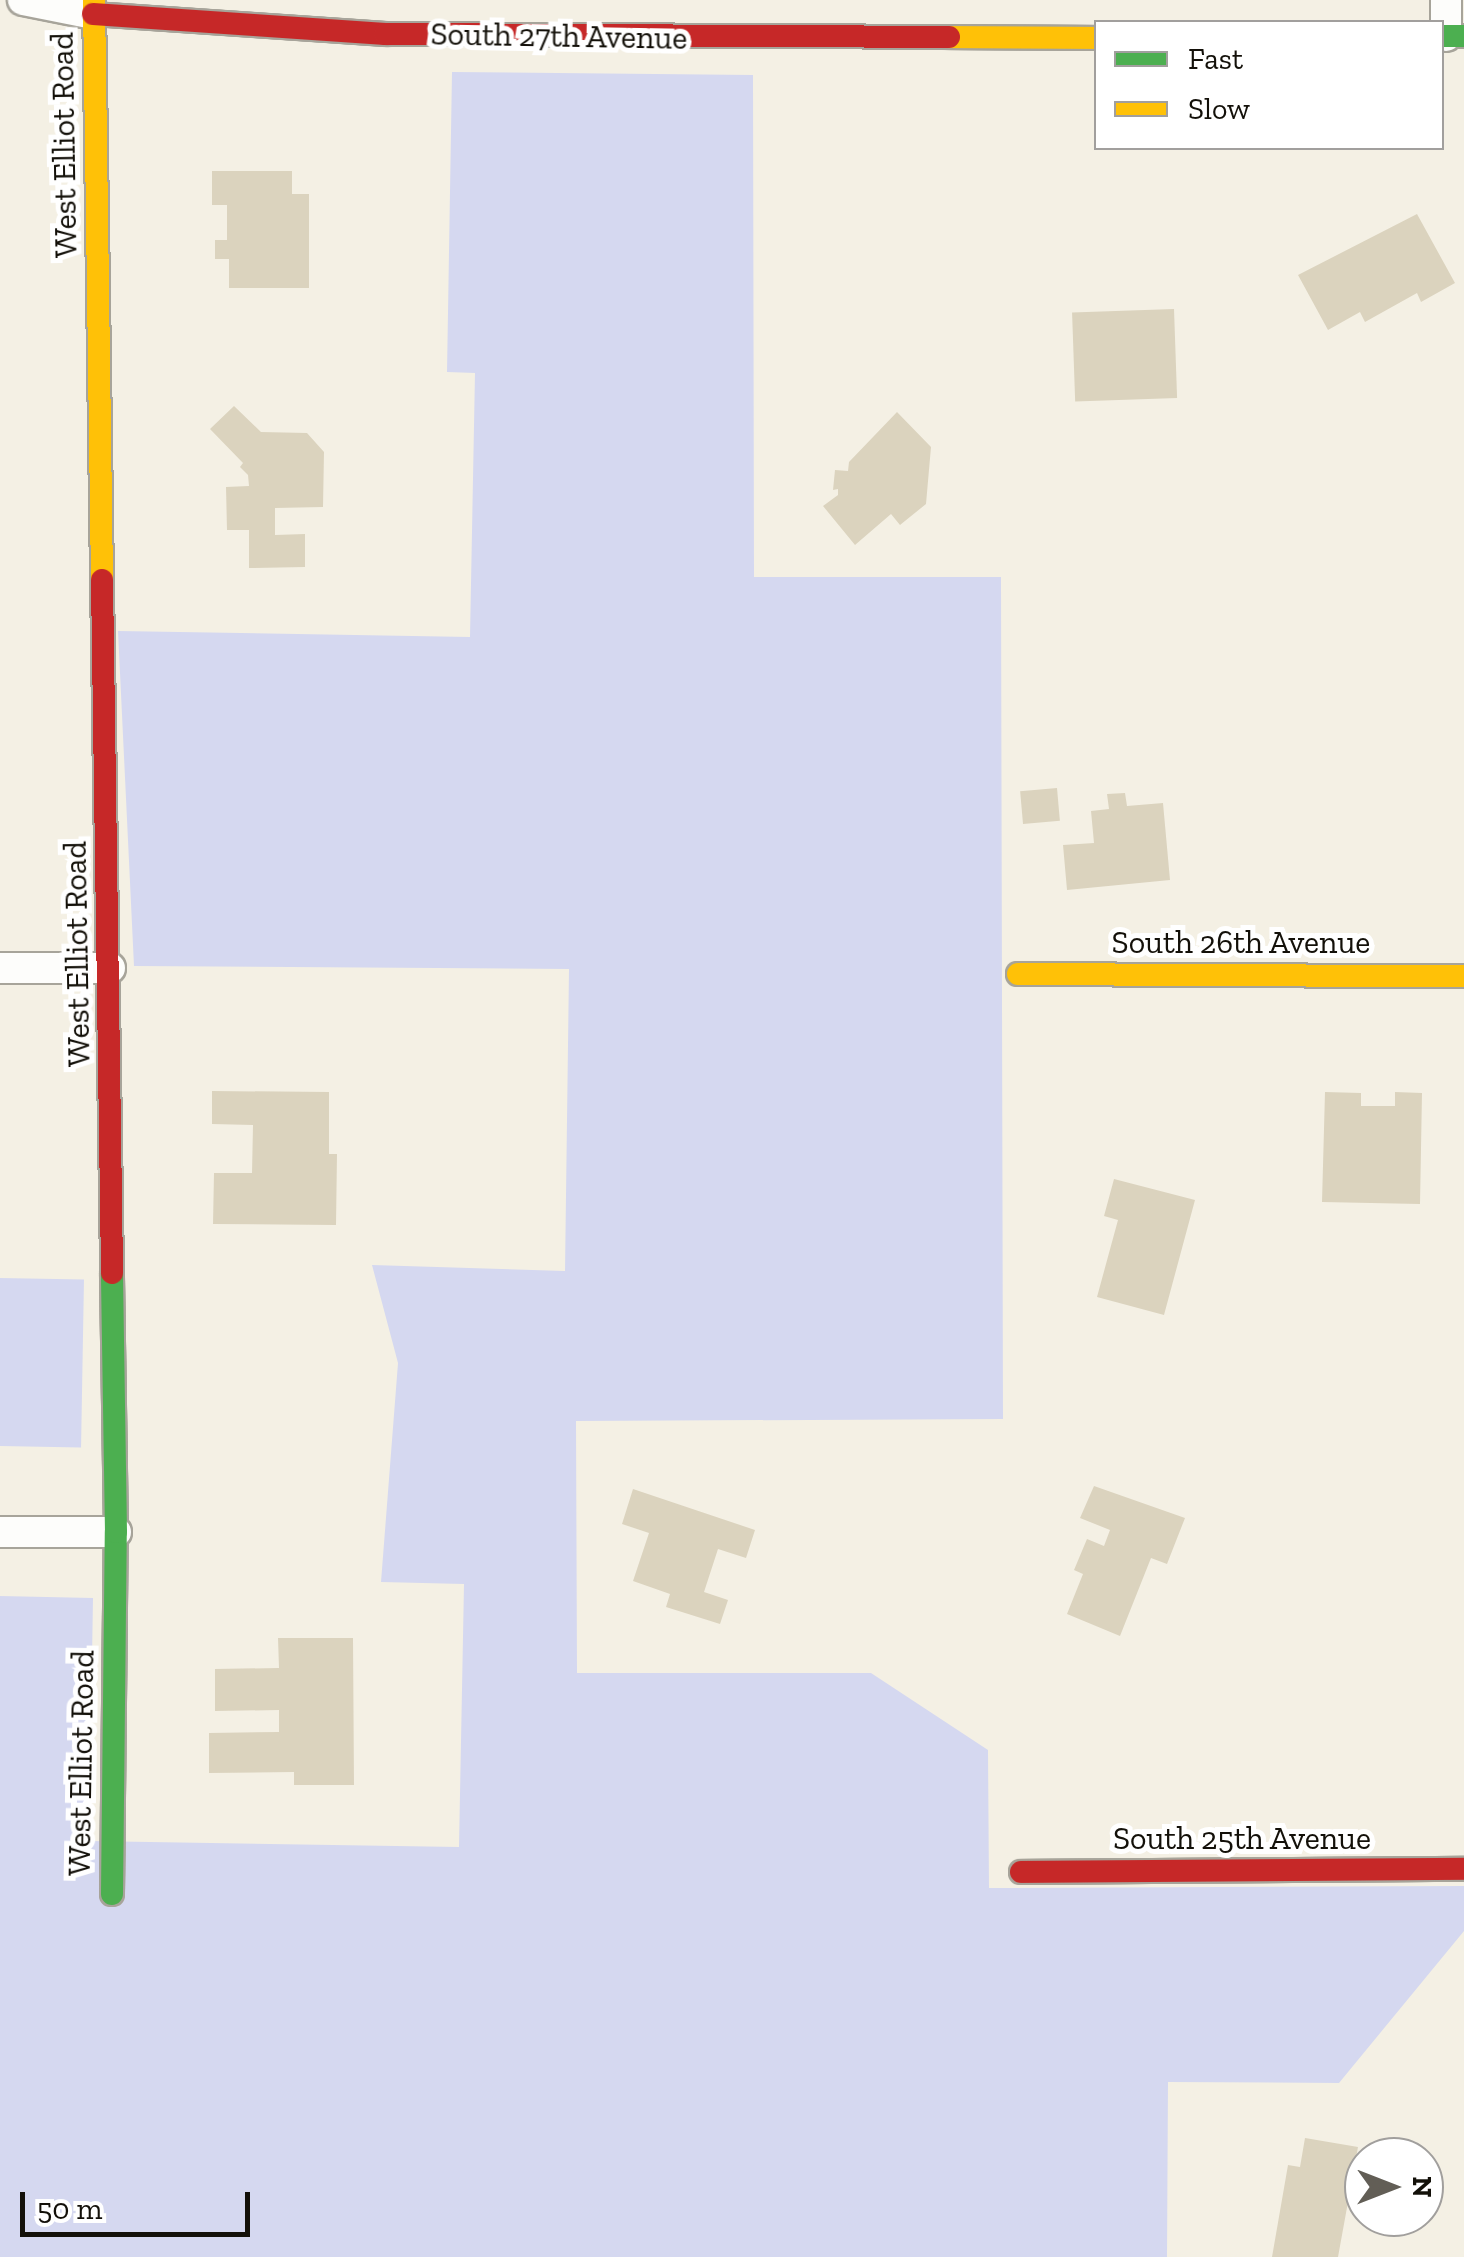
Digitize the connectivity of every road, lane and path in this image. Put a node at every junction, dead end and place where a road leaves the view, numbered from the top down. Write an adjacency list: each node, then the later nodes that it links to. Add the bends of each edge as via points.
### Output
1 (23, 0): 3 (street, South 27th Avenue)
2 (1446, 0): 4 (street)
3 (94, 7): 5 (street, South 27th Avenue, via 385,34); 7 (street, West Elliot Road)
4 (1450, 36)
5 (1094, 38)
6 (0, 968): 7 (street)
7 (110, 968): 11 (street, West Elliot Road)
8 (1018, 974): 9 (street, South 26th Avenue)
9 (1464, 976)
10 (0, 1532): 11 (street)
11 (116, 1532): 14 (street, West Elliot Road)
12 (1464, 1869): 13 (street, South 25th Avenue)
13 (1020, 1872)
14 (112, 1894)

